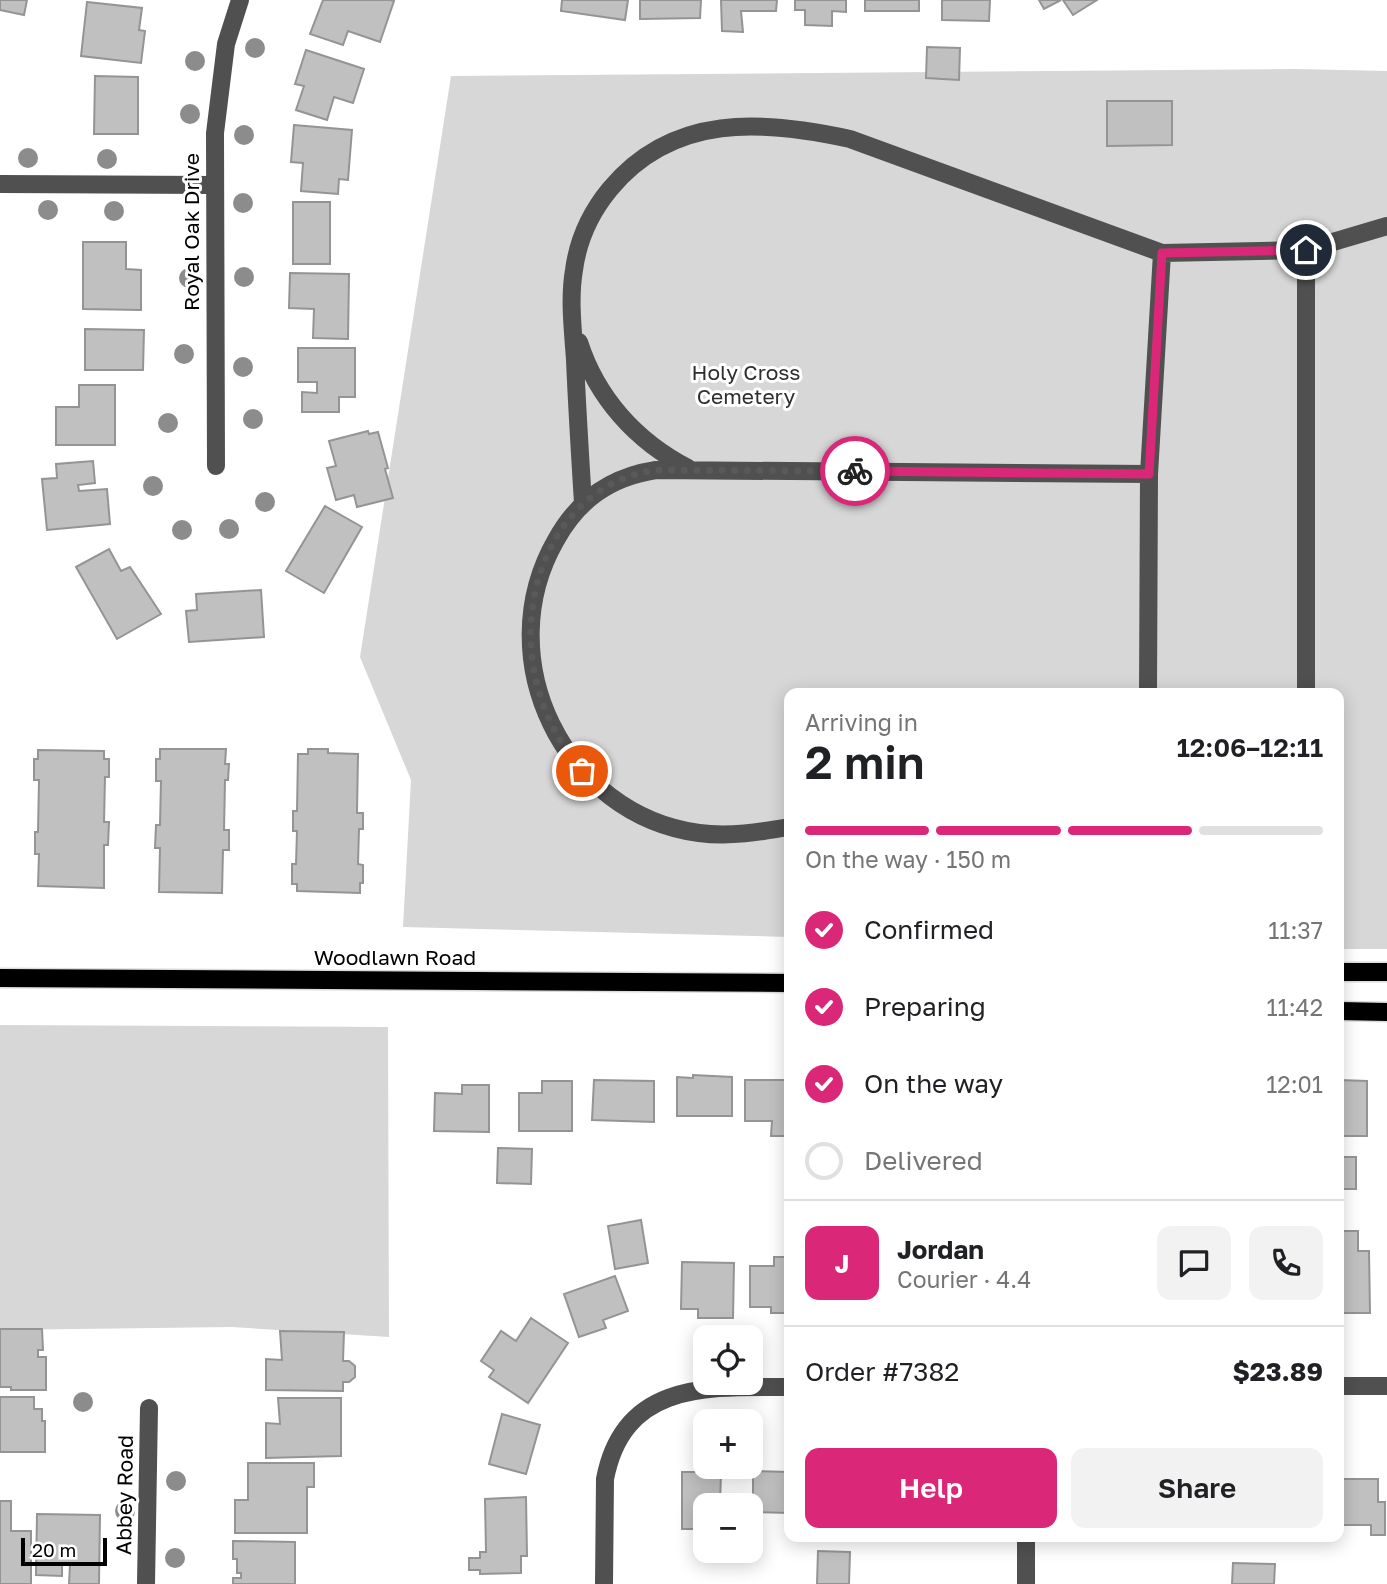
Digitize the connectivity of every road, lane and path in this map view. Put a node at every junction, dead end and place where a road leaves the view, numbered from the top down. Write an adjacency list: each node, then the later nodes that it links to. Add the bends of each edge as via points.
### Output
1 (240, 0): 3 (street, Royal Oak Drive, via 226,44)
2 (0, 184): 3 (street)
3 (214, 185): 8 (street, Royal Oak Drive)
4 (1387, 226): 5 (street)
5 (1306, 250): 6 (street); 13 (street)
6 (1162, 253): 7 (street, via 850,139 801,128 722,128 659,148 605,194 587,225 576,258); 10 (street)
7 (572, 315): 9 (street, via 597,384 619,414 652,446); 11 (street)
8 (216, 466)
9 (691, 470): 10 (street); 11 (street, via 626,476)
10 (1149, 474): 12 (street)
11 (583, 503): 14 (street, via 552,546 533,611 536,679 561,743 607,794 650,819 683,830 726,834)
12 (1148, 688)
13 (1306, 688)
14 (784, 828)
15 (1344, 972): 16 (main road)
16 (1387, 972)
17 (0, 978): 18 (main road, Woodlawn Road)
18 (784, 983)
19 (1344, 1011): 20 (main road)
20 (1387, 1012)
21 (1387, 1386): 23 (street)
22 (784, 1387): 27 (street, via 696,1389 672,1395 640,1413 613,1449 605,1479)
23 (1344, 1387)
24 (149, 1408): 26 (street, Abbey Road)
25 (1026, 1542): 28 (street)
26 (146, 1584)
27 (604, 1584)
28 (1026, 1584)

